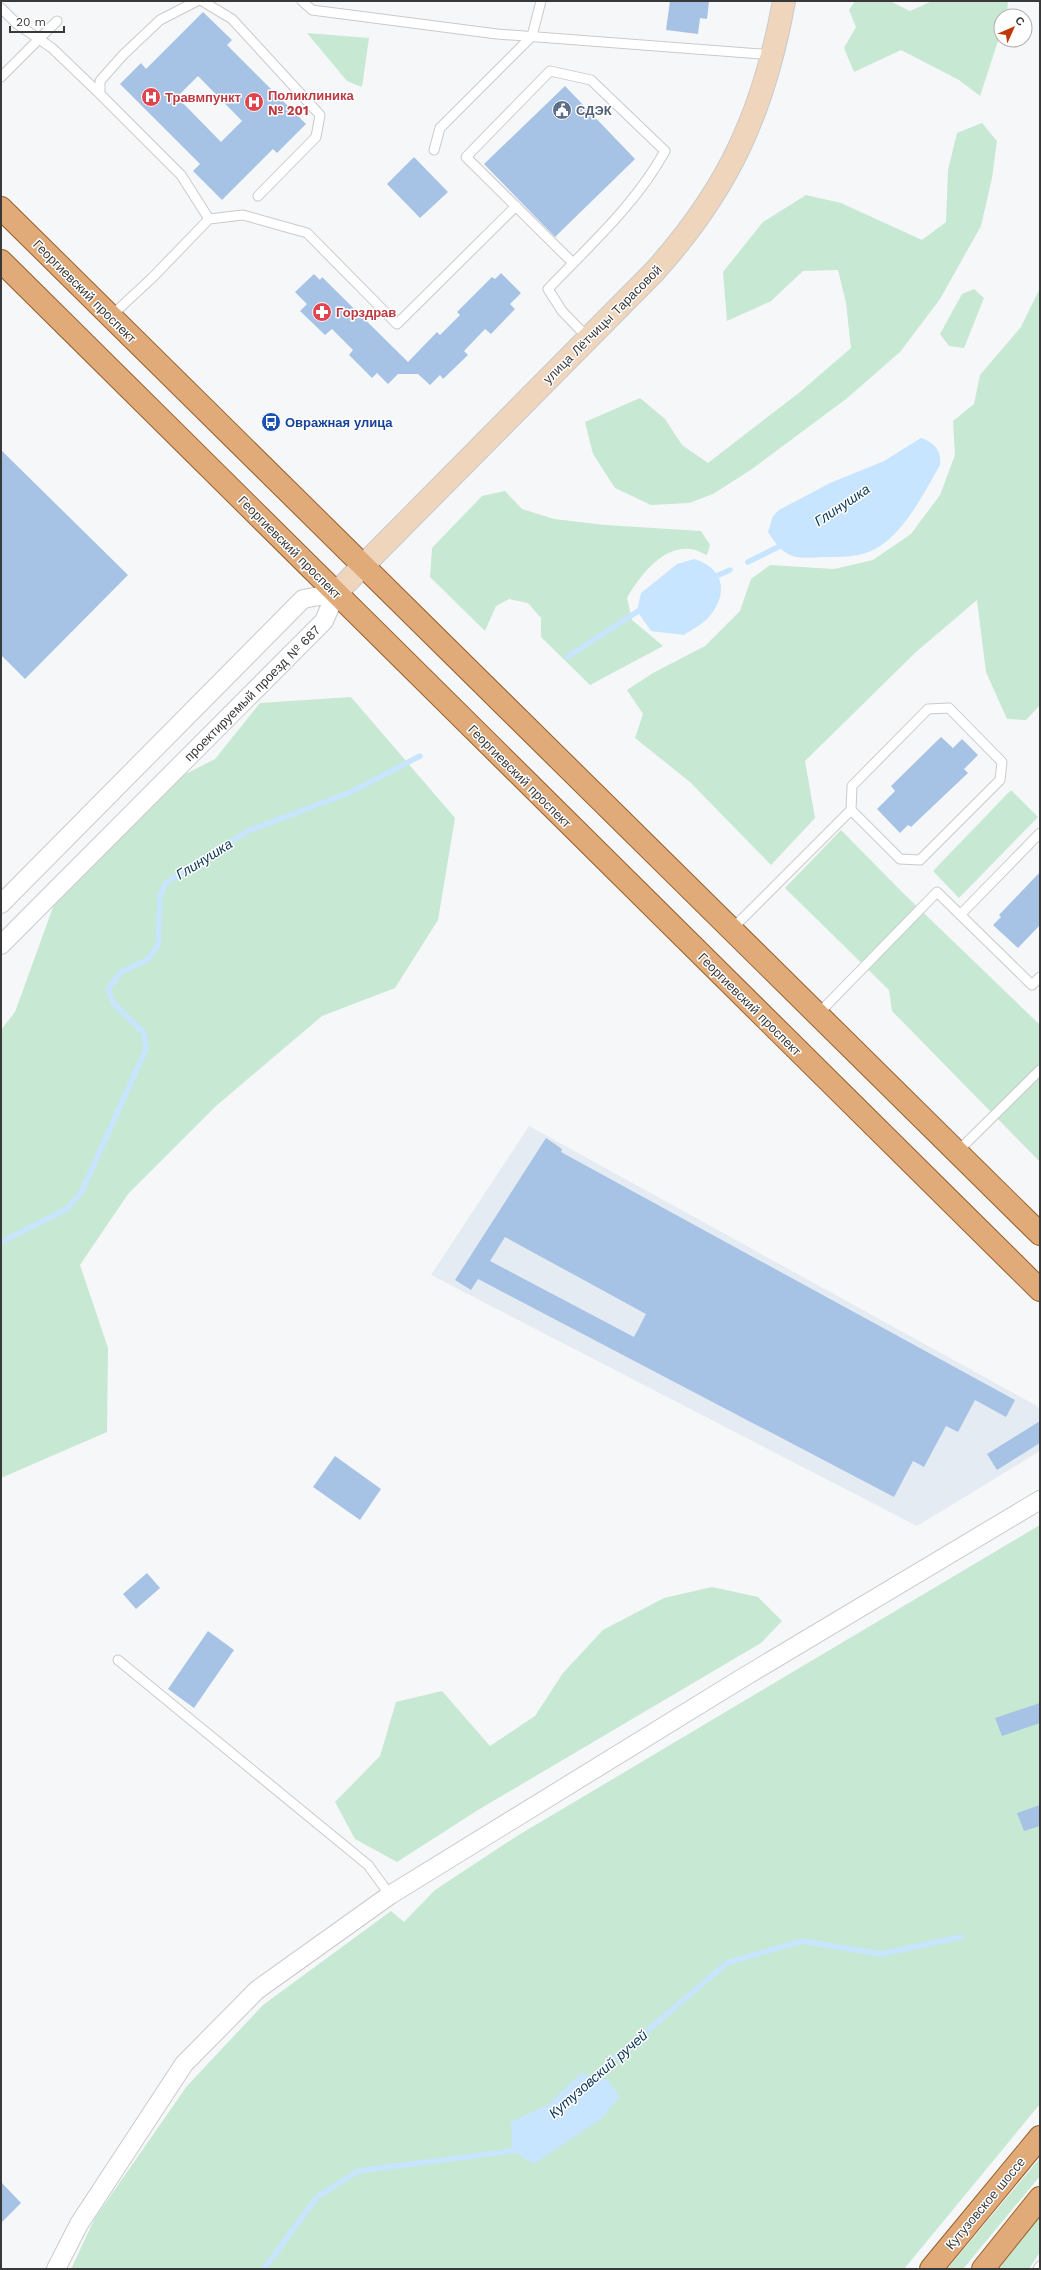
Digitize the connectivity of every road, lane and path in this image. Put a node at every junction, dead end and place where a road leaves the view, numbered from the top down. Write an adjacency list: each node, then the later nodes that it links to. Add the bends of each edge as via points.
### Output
1 (198, 1): 12 (lane, via 160,20 123,54 100,80)
2 (202, 1): 14 (lane, via 232,20 320,115 316,137)
3 (302, 1): 8 (lane, via 312,10 497,34)
4 (541, 1): 8 (lane)
5 (784, 1): 10 (main road, улица Лётчицы Тарасовой)
6 (1, 8): 9 (lane, via 17,24)
7 (57, 21): 9 (lane)
8 (532, 36): 10 (lane); 13 (lane, via 440,128)
9 (39, 39): 11 (lane); 12 (lane, via 52,48)
10 (773, 55): 21 (main road, улица Лётчицы Тарасовой, via 756,112 744,141 712,200 674,250)
11 (1, 77)
12 (100, 94): 17 (lane, via 181,175)
13 (434, 150)
14 (258, 196)
15 (516, 206): 17 (lane, via 397,324 307,233 243,216); 19 (lane); 19 (lane, via 466,157 550,71 591,80 665,151 651,176 628,206)
16 (1, 208): 20 (main road, Георгиевский проспект)
17 (208, 219): 20 (lane, via 153,277)
18 (1, 261): 23 (main road, Георгиевский проспект)
19 (573, 263): 21 (lane, via 548,288 562,311)
20 (110, 317): 22 (main road, Георгиевский проспект)
21 (588, 338): 22 (main road, улица Лётчицы Тарасовой)
22 (362, 566): 23 (main road, улица Лётчицы Тарасовой); 28 (main road, Георгиевский проспект)
23 (336, 593): 26 (street, via 304,599); 29 (street, проектируемый проезд № 687, via 324,621); 35 (main road, Георгиевский проспект)
24 (851, 810): 24 (lane, via 852,786 928,710 949,708 1002,762 1000,780 920,860 900,859); 28 (lane)
25 (1040, 833): 27 (lane)
26 (1, 904)
27 (960, 915): 30 (lane, via 1032,986); 31 (lane, via 937,892)
28 (731, 930): 31 (main road, Георгиевский проспект)
29 (1, 944)
30 (1040, 977)
31 (817, 1015): 33 (main road, Георгиевский проспект)
32 (1040, 1070): 33 (lane)
33 (957, 1152): 34 (main road, Георгиевский проспект)
34 (1040, 1234)
35 (1040, 1290)
36 (1040, 1500): 38 (street, via 744,1677)
37 (118, 1660): 38 (lane, via 368,1865)
38 (390, 1895): 42 (street, via 257,1990 184,2064 79,2224)
39 (1040, 2137): 43 (main road, Кутузовское шоссе)
40 (1040, 2198): 44 (main road)
41 (1040, 2266): 45 (lane)
42 (56, 2269)
43 (931, 2269)
44 (982, 2269)
45 (1038, 2269)

